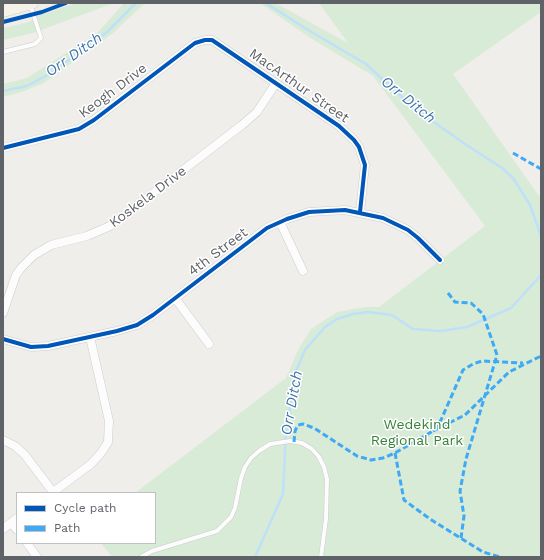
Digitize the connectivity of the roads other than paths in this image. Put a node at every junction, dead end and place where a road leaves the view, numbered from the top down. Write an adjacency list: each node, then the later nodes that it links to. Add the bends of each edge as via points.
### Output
1 (31, 3): 2 (main road); 4 (lane, via 41,38 35,44)
2 (3, 11)
3 (205, 40): 5 (street, MacArthur Street, via 219,44); 6 (street, Keogh Drive, via 190,47 83,127 66,134)
4 (3, 52)
5 (276, 83): 7 (street, MacArthur Street, via 339,126 359,147 366,175); 12 (street, Koskela Drive, via 250,119 116,222 96,233 51,245 27,261 16,275)
6 (3, 148)
7 (360, 212): 8 (street, 4th Street, via 321,210 298,214); 9 (street, 4th Street, via 383,218 408,230 427,245)
8 (280, 222): 10 (street); 11 (street, 4th Street, via 262,232)
9 (440, 260)
10 (303, 271)
11 (175, 298): 13 (street, 4th Street, via 137,324); 15 (street)
12 (3, 313)
13 (90, 337): 14 (street, 4th Street, via 38,347 20,345); 17 (street, via 109,421 108,442 91,464)
14 (3, 339)
15 (209, 344)
16 (3, 440): 17 (street, via 25,455)
17 (52, 492)
18 (14, 521): 19 (street)
19 (3, 529)
20 (28, 544): 21 (street)
21 (37, 557)
22 (141, 557): 23 (lane, via 152,551 217,532 231,517 241,478 251,458 270,444 290,441 302,443 312,449 324,467 327,479 326,519)
23 (321, 557)

